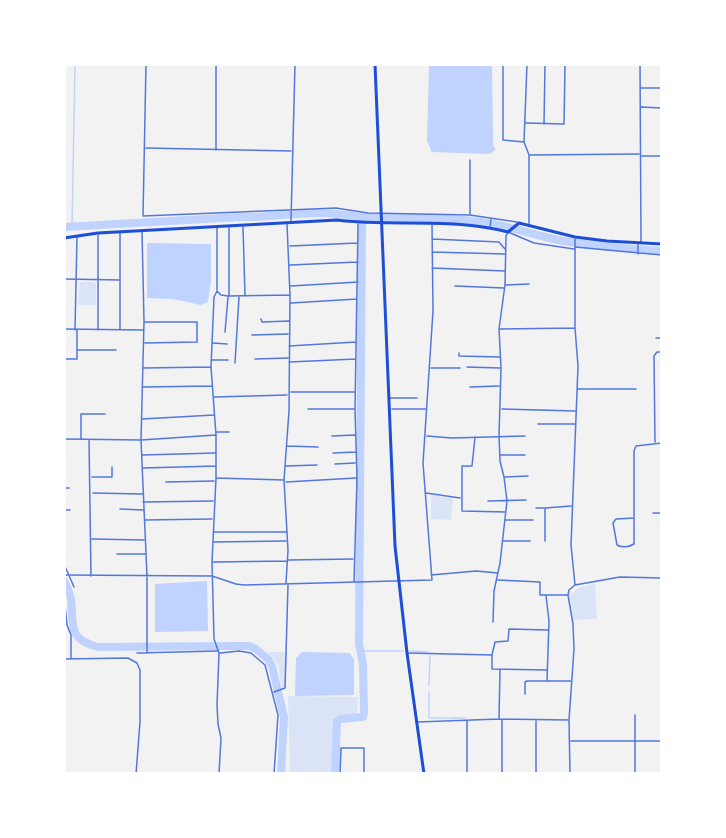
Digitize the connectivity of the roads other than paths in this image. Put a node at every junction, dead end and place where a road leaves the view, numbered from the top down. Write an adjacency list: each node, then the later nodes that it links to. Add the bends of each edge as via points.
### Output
1 (146, 64): 17 (street)
2 (216, 64): 18 (street)
3 (295, 64): 19 (street)
4 (375, 64): 25 (main road)
5 (503, 64): 16 (street, via 503,140)
6 (527, 64): 14 (street)
7 (545, 64): 15 (street)
8 (565, 64): 15 (street, via 564,124)
9 (640, 64): 10 (street)
10 (640, 88): 11 (street); 12 (street)
11 (662, 88)
12 (641, 107): 13 (street); 21 (street)
13 (662, 108)
14 (525, 123): 15 (street); 16 (street)
15 (544, 124)
16 (524, 142): 20 (street)
17 (145, 148): 18 (street); 24 (street, via 143,216)
18 (216, 150): 19 (street)
19 (292, 151): 24 (street)
20 (529, 155): 21 (street); 34 (street)
21 (641, 155): 22 (street); 47 (street)
22 (662, 156)
23 (470, 160): 26 (street)
24 (290, 211): 25 (street, via 336,208); 28 (street)
25 (381, 213): 26 (street); 29 (main road)
26 (470, 215): 27 (street)
27 (491, 217): 32 (street); 37 (street)
28 (290, 222): 30 (main road); 33 (main road); 49 (street)
29 (382, 222): 30 (main road); 31 (main road); 126 (main road)
30 (360, 223): 46 (street)
31 (432, 224): 37 (main road); 45 (street)
32 (518, 224): 34 (main road); 39 (main road)
33 (243, 226): 36 (main road); 73 (street)
34 (529, 226): 43 (main road)
35 (217, 227): 36 (main road); 38 (main road); 69 (street)
36 (229, 227): 71 (street)
37 (490, 228): 39 (main road)
38 (142, 230): 40 (main road); 78 (street)
39 (509, 231): 50 (street, via 534,243); 51 (street)
40 (120, 232): 41 (main road); 63 (street)
41 (98, 233): 42 (main road); 62 (street)
42 (77, 236): 44 (main road); 61 (street)
43 (575, 237): 47 (main road); 50 (street)
44 (64, 238)
45 (432, 239): 51 (street, via 499,242); 52 (street)
46 (358, 243): 49 (street); 56 (street)
47 (639, 243): 48 (main road); 54 (street)
48 (662, 244)
49 (289, 246): 57 (street)
50 (574, 248): 54 (street); 79 (street)
51 (506, 249): 53 (street)
52 (432, 252): 53 (street); 58 (street)
53 (506, 254): 59 (street)
54 (638, 255): 55 (street)
55 (662, 255)
56 (358, 262): 57 (street); 64 (street)
57 (290, 265): 66 (street)
58 (431, 268): 59 (street); 111 (street)
59 (506, 271): 68 (street)
60 (64, 279): 61 (street)
61 (76, 279): 62 (street); 81 (street)
62 (98, 279): 63 (street); 82 (street)
63 (120, 280): 83 (street)
64 (358, 282): 66 (street); 74 (street)
65 (529, 284): 68 (street)
66 (290, 286): 70 (street)
67 (455, 286): 68 (street)
68 (505, 286): 85 (street)
69 (217, 291): 71 (street); 93 (street)
70 (290, 295): 73 (street); 75 (street)
71 (228, 296): 72 (street); 86 (street)
72 (239, 296): 73 (street); 108 (street)
73 (245, 296)
74 (357, 299): 75 (street); 91 (street)
75 (290, 303): 77 (street)
76 (261, 319): 77 (street)
77 (290, 321): 87 (street)
78 (144, 322): 84 (street); 92 (street, via 197,322 197,342)
79 (575, 328): 85 (street); 121 (street)
80 (64, 329): 81 (street)
81 (76, 330): 82 (street); 96 (street)
82 (98, 330): 83 (street)
83 (120, 330): 84 (street)
84 (144, 330): 92 (street)
85 (499, 330): 100 (street)
86 (225, 332)
87 (289, 334): 88 (street); 95 (street)
88 (252, 335)
89 (656, 338): 90 (street)
90 (662, 338)
91 (357, 342): 95 (street); 104 (street)
92 (144, 343): 114 (street)
93 (212, 343): 94 (street); 105 (street)
94 (227, 344)
95 (289, 346): 101 (street)
96 (77, 350): 97 (street); 102 (street, via 77,359)
97 (116, 350)
98 (662, 352): 115 (street, via 654,356)
99 (459, 353): 100 (street)
100 (501, 357): 113 (street)
101 (289, 358): 103 (street); 107 (street)
102 (64, 359)
103 (255, 359)
104 (357, 359): 107 (street); 123 (street)
105 (212, 360): 106 (street); 109 (street)
106 (228, 360)
107 (289, 362): 124 (street)
108 (235, 363)
109 (211, 367): 114 (street); 117 (street)
110 (467, 367): 113 (street)
111 (429, 368): 112 (street); 131 (street)
112 (460, 368)
113 (501, 368): 118 (street)
114 (142, 369): 119 (street)
115 (655, 374): 116 (street); 151 (street)
116 (662, 374)
117 (212, 386): 119 (street); 125 (street)
118 (501, 386): 120 (street); 132 (street)
119 (142, 387): 136 (street)
120 (470, 387)
121 (577, 389): 122 (street); 133 (street)
122 (636, 389)
123 (356, 392): 124 (street); 129 (street)
124 (289, 394): 125 (street); 153 (street)
125 (213, 397): 135 (street)
126 (389, 398): 127 (street); 130 (main road)
127 (417, 398)
128 (308, 409): 129 (street)
129 (356, 409): 141 (street)
130 (389, 409): 131 (street); 227 (main road)
131 (427, 409): 143 (street)
132 (500, 409): 133 (street); 144 (street)
133 (576, 411): 138 (street)
134 (105, 414): 148 (street, via 81,414)
135 (214, 415): 136 (street); 140 (street)
136 (141, 419): 150 (street)
137 (538, 424): 138 (street)
138 (576, 424): 188 (street)
139 (230, 432): 140 (street)
140 (216, 434): 150 (street); 156 (street)
141 (356, 435): 142 (street); 155 (street)
142 (332, 436)
143 (426, 436): 146 (street); 180 (street)
144 (499, 436): 145 (street); 146 (street); 158 (street)
145 (525, 436)
146 (475, 437): 182 (street, via 472,466 462,466)
147 (64, 439): 148 (street)
148 (81, 439): 149 (street)
149 (89, 439): 150 (street); 169 (street)
150 (141, 440): 160 (street)
151 (655, 443): 152 (street); 198 (street, via 636,447 634,451)
152 (662, 443)
153 (286, 446): 154 (street); 165 (street)
154 (318, 447)
155 (356, 452): 157 (street); 161 (street)
156 (216, 453): 160 (street); 164 (street)
157 (333, 453)
158 (500, 455): 159 (street); 172 (street)
159 (525, 455)
160 (141, 456): 167 (street)
161 (357, 463): 162 (street); 173 (street)
162 (335, 464)
163 (317, 465): 165 (street)
164 (216, 466): 167 (street); 174 (street)
165 (285, 466): 175 (street)
166 (112, 467): 169 (street, via 112,477)
167 (142, 468): 181 (street)
168 (528, 476): 172 (street)
169 (91, 477): 179 (street)
170 (169, 477): 176 (street, via 167,482)
171 (191, 477): 176 (street)
172 (504, 477): 186 (street)
173 (357, 478): 175 (street); 214 (street)
174 (215, 480): 175 (street); 176 (street); 184 (street)
175 (285, 481): 204 (street)
176 (191, 482)
177 (64, 488): 178 (street)
178 (69, 488)
179 (91, 492): 181 (street); 205 (street)
180 (425, 493): 182 (street); 220 (street)
181 (143, 494): 187 (street)
182 (461, 498): 195 (street, via 462,511)
183 (526, 500): 186 (street)
184 (214, 501): 187 (street); 199 (street)
185 (488, 501): 186 (street)
186 (507, 501): 195 (street)
187 (143, 502): 194 (street)
188 (572, 506): 190 (street); 230 (street)
189 (536, 508): 190 (street)
190 (544, 508): 210 (street)
191 (120, 509): 194 (street)
192 (64, 510): 193 (street)
193 (70, 510)
194 (144, 510): 200 (street)
195 (506, 512): 201 (street)
196 (653, 513): 197 (street)
197 (662, 513)
198 (634, 518): 198 (street, via 634,544 620,547 613,523 616,519)
199 (213, 519): 200 (street); 203 (street)
200 (144, 520): 206 (street)
201 (505, 520): 202 (street); 208 (street)
202 (533, 520)
203 (212, 532): 204 (street); 211 (street)
204 (287, 532): 207 (street)
205 (91, 538): 206 (street); 224 (street)
206 (145, 540): 213 (street)
207 (287, 541): 211 (street); 215 (street)
208 (502, 541): 209 (street); 218 (street)
209 (530, 541)
210 (545, 541)
211 (212, 542): 216 (street)
212 (117, 554): 213 (street)
213 (146, 554): 221 (street)
214 (354, 559): 215 (street); 228 (street)
215 (287, 561): 216 (street); 229 (street)
216 (212, 562): 222 (street)
217 (64, 564): 223 (street)
218 (499, 573): 220 (street); 226 (street)
219 (66, 575): 223 (street)
220 (431, 575): 227 (street, via 432,580)
221 (147, 576): 222 (street); 224 (street); 238 (street)
222 (212, 576): 229 (street, via 236,584); 237 (street)
223 (71, 577): 224 (street); 231 (street)
224 (91, 577)
225 (662, 578): 230 (street, via 620,577)
226 (496, 580): 234 (street, via 540,582 540,595); 235 (street)
227 (398, 582): 228 (street); 240 (main road)
228 (357, 583): 229 (street)
229 (287, 584): 248 (street, via 284,690)
230 (575, 585): 233 (street)
231 (74, 586)
232 (64, 594): 243 (street)
233 (568, 595): 234 (street); 247 (street, via 573,624)
234 (546, 596): 236 (street)
235 (493, 622)
236 (548, 630): 241 (street, via 509,629 508,641 495,642); 245 (street)
237 (218, 651): 238 (street); 248 (street, via 239,651 260,658); 260 (street)
238 (147, 652): 239 (street)
239 (137, 653)
240 (407, 653): 241 (street); 255 (main road)
241 (492, 655): 244 (street, via 492,669)
242 (64, 659): 243 (street)
243 (71, 659): 259 (street, via 128,658 137,663 141,722)
244 (500, 669): 245 (street); 251 (street)
245 (547, 670): 246 (street)
246 (547, 681): 247 (street); 249 (street, via 525,682)
247 (573, 681): 254 (street)
248 (273, 692): 261 (street, via 279,727)
249 (525, 694)
250 (635, 715): 257 (street)
251 (501, 719): 252 (street); 253 (street); 266 (street)
252 (467, 720): 255 (street); 265 (street)
253 (536, 720): 254 (street); 267 (street)
254 (569, 720): 256 (street)
255 (417, 723): 264 (main road)
256 (570, 741): 257 (street); 268 (street)
257 (634, 741): 258 (street); 269 (street)
258 (662, 741)
259 (136, 774)
260 (219, 774)
261 (274, 774)
262 (340, 774): 263 (street, via 341,748 364,748)
263 (364, 774)
264 (424, 774)
265 (467, 774)
266 (502, 774)
267 (536, 774)
268 (570, 774)
269 (635, 774)

